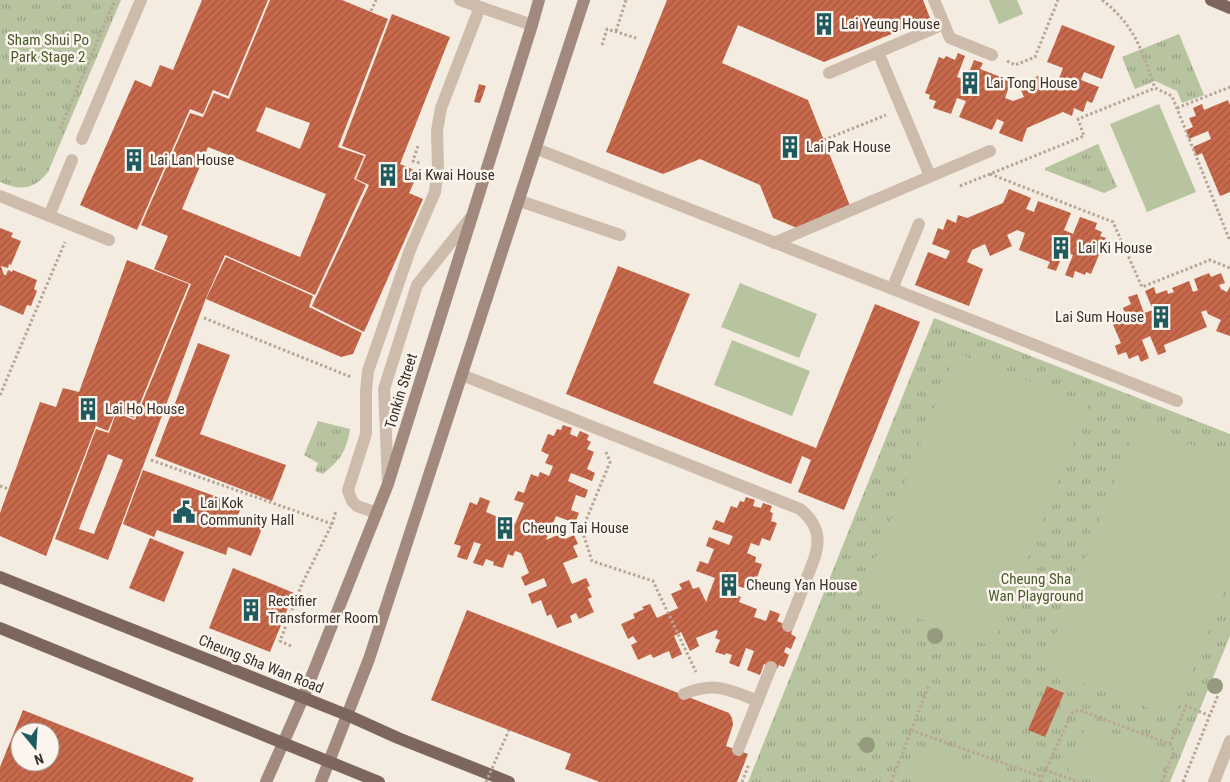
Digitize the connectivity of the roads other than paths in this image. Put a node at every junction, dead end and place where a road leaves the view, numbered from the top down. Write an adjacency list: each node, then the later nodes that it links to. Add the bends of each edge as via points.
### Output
1 (141, 0): 14 (street)
2 (460, 0): 7 (street)
3 (539, 0): 10 (main road, Tonkin Street)
4 (584, 0): 15 (main road)
5 (934, 0): 9 (street)
6 (1211, 0): 8 (main road)
7 (480, 7): 10 (street); 31 (street, via 441,108 435,192 410,250 368,371 366,434 348,490 357,506)
8 (1230, 8)
9 (944, 24): 11 (street); 12 (street, via 950,38)
10 (532, 25): 21 (main road, Tonkin Street)
11 (878, 52): 13 (street); 18 (street)
12 (992, 55)
13 (829, 73)
14 (82, 139)
15 (537, 150): 20 (main road); 26 (street)
16 (990, 151): 18 (street)
17 (72, 160): 22 (street)
18 (930, 176): 26 (street)
19 (0, 196): 22 (street)
20 (520, 201): 24 (street); 28 (main road)
21 (473, 214): 30 (main road, Tonkin Street); 30 (street, via 418,285 384,389)
22 (48, 216): 25 (street)
23 (919, 224): 27 (street)
24 (620, 235)
25 (109, 240)
26 (774, 243): 27 (street)
27 (892, 289): 29 (street)
28 (462, 375): 33 (street, via 800,509 808,515 817,532 818,551); 39 (main road, via 369,659)
29 (1177, 401)
30 (388, 484): 31 (main road, Tonkin Street)
31 (377, 513): 37 (main road, Tonkin Street)
32 (0, 576): 37 (main road, Cheung Sha Wan Road)
33 (788, 626)
34 (0, 628): 41 (main road)
35 (771, 667): 38 (street)
36 (684, 694): 38 (street, via 704,688 724,688)
37 (303, 698): 39 (main road, Cheung Sha Wan Road); 41 (main road, Tonkin Street)
38 (758, 702): 42 (street)
39 (347, 715): 44 (main road); 48 (main road, Cheung Sha Wan Road)
40 (1230, 741): 43 (street)
41 (283, 742): 44 (main road); 45 (main road, Tonkin Street)
42 (738, 750)
43 (1227, 760): 49 (street)
44 (329, 762): 46 (main road); 47 (main road)
45 (266, 782)
46 (321, 782)
47 (378, 782)
48 (509, 782)
49 (1214, 782)

